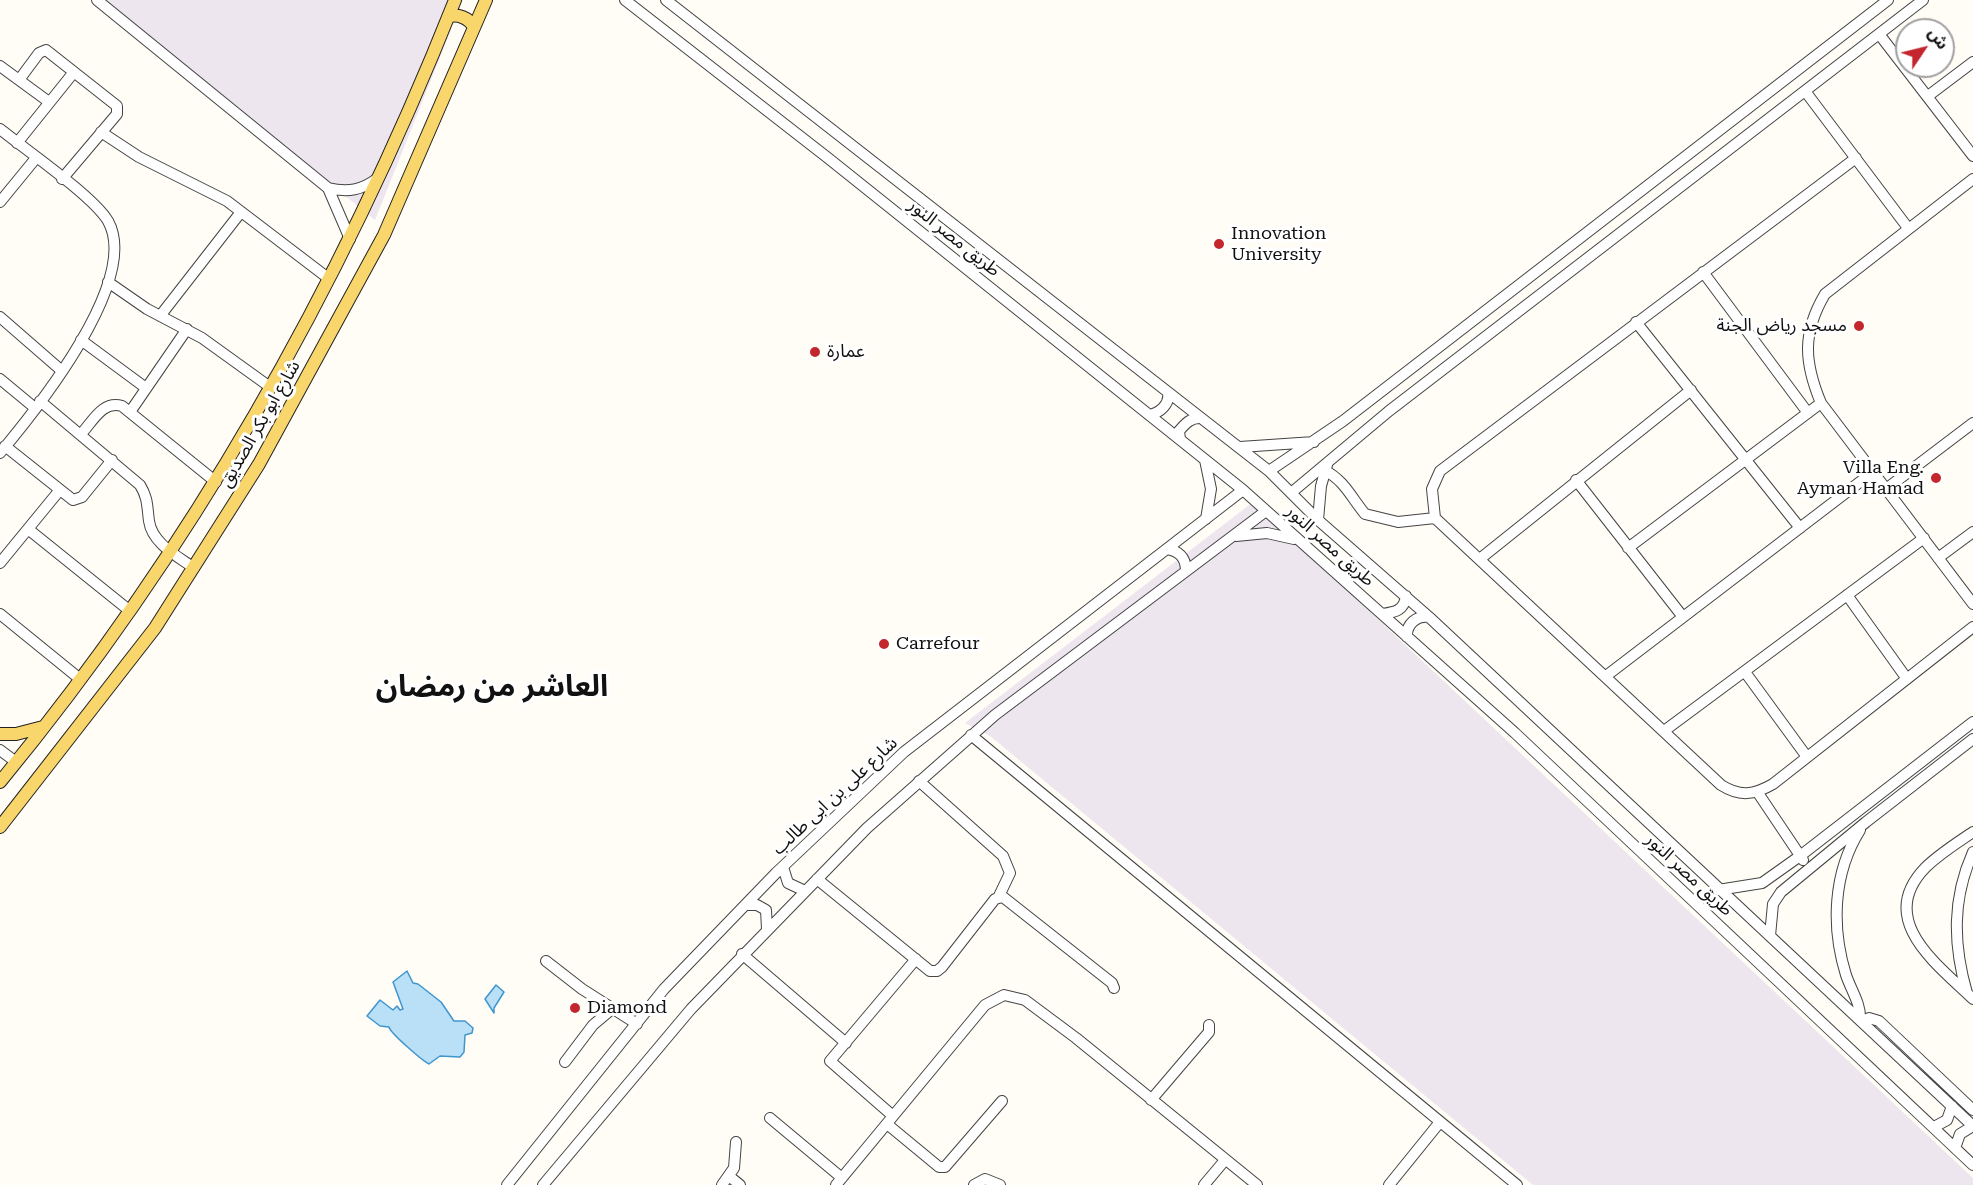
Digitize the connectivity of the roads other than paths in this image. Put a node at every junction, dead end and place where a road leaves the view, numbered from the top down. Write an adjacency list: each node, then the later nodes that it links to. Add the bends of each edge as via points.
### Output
1 (97, 0): 27 (street)
2 (455, 0): 8 (main road, شارع ابو بكر الصديق)
3 (486, 0): 9 (main road, شارع ابو بكر الصديق)
4 (625, 0): 50 (street, طريق مصر النور)
5 (666, 0): 45 (street, طريق مصر النور)
6 (1888, 0): 52 (street)
7 (1923, 0): 10 (street)
8 (448, 17): 9 (main road, via 460,16); 24 (main road, شارع ابو بكر الصديق)
9 (474, 27): 89 (main road, شارع ابو بكر الصديق, via 384,235 259,464)
10 (1879, 34): 15 (street); 16 (street)
11 (1973, 62): 16 (street)
12 (0, 66): 14 (street)
13 (74, 72): 14 (street, via 42,50); 17 (street); 19 (street, via 117,106 117,114)
14 (19, 80): 17 (street)
15 (1805, 91): 23 (street); 55 (street)
16 (1928, 96): 21 (street)
17 (49, 102): 20 (street)
18 (0, 129): 20 (street)
19 (101, 132): 25 (street); 29 (street)
20 (17, 143): 22 (street)
21 (1973, 156)
22 (36, 158): 25 (street); 28 (street)
23 (1856, 158): 30 (street); 32 (street)
24 (379, 178): 27 (street, via 350,191); 31 (main road, شارع ابو بكر الصديق)
25 (62, 179): 34 (street, via 100,210 112,231 114,252)
26 (1973, 179): 30 (street)
27 (328, 188): 31 (street)
28 (0, 202)
29 (241, 212): 33 (street); 35 (street)
30 (1908, 228): 46 (street, via 1825,294 1814,314 1808,358)
31 (350, 238): 33 (main road, شارع ابو بكر الصديق)
32 (1703, 272): 37 (street); 49 (street)
33 (328, 278): 42 (main road, شارع ابو بكر الصديق)
34 (108, 282): 35 (street); 39 (street)
35 (160, 316): 38 (street)
36 (0, 317): 40 (street)
37 (1636, 322): 44 (street); 74 (street, via 1440,471 1432,489)
38 (187, 329): 42 (street); 43 (street)
39 (81, 340): 40 (street); 43 (street)
40 (62, 371): 47 (street)
41 (0, 379): 47 (street)
42 (270, 387): 68 (main road, شارع ابو بكر الصديق)
43 (146, 388): 48 (street)
44 (1691, 390): 63 (street); 67 (street)
45 (1168, 393): 50 (street, via 1163,408); 51 (street, طريق مصر النور)
46 (1821, 403): 49 (street); 66 (street)
47 (38, 405): 54 (street); 58 (street)
48 (130, 412): 54 (street, via 122,406 106,406); 68 (street)
49 (1808, 413): 63 (street)
50 (1149, 415): 56 (street, طريق مصر النور)
51 (1201, 418): 56 (street, via 1184,425 1179,431); 59 (street, طريق مصر النور)
52 (1343, 421): 55 (street); 57 (street)
53 (1973, 423): 69 (street)
54 (81, 434): 61 (street)
55 (1356, 437): 60 (street)
56 (1180, 439): 62 (street, طريق مصر النور)
57 (1314, 442): 59 (street); 65 (street)
58 (4, 444): 70 (street)
59 (1240, 447): 65 (street, طريق مصر النور)
60 (1330, 459): 64 (street); 72 (street)
61 (112, 460): 70 (street, via 77,500); 85 (street, via 147,495 153,533)
62 (1205, 460): 71 (street, طريق مصر النور); 75 (street, via 1211,489)
63 (1746, 460): 77 (street); 83 (street)
64 (1324, 470): 74 (street, via 1345,484 1365,514 1398,522); 76 (street)
65 (1269, 471): 72 (street, طريق مصر النور)
66 (1874, 472): 69 (street); 77 (street)
67 (1576, 480): 83 (street); 86 (street)
68 (216, 482): 85 (main road, شارع ابو بكر الصديق)
69 (1886, 489): 81 (street)
70 (59, 490): 78 (street)
71 (1243, 490): 73 (street, طريق مصر النور); 75 (street, شارع على بن ابى طالب)
72 (1291, 493): 76 (street, طريق مصر النور)
73 (1266, 511): 80 (street); 82 (street, طريق مصر النور)
74 (1435, 518): 86 (street)
75 (1206, 519): 84 (street, شارع على بن ابى طالب)
76 (1318, 520): 91 (street, طريق مصر النور)
77 (1800, 528): 98 (street)
78 (28, 529): 88 (street); 94 (street)
79 (1973, 532): 87 (street)
80 (1232, 537): 82 (street, via 1267,533); 90 (street)
81 (1924, 538): 87 (street); 92 (street)
82 (1301, 542): 96 (street, طريق مصر النور)
83 (1628, 548): 98 (street)
84 (1167, 549): 90 (street, via 1179,553); 124 (street, شارع على بن ابى طالب, via 904,752)
85 (172, 552): 89 (street); 94 (main road, شارع ابو بكر الصديق)
86 (1481, 558): 102 (street)
87 (1938, 558): 93 (street)
88 (0, 563)
89 (194, 568): 120 (main road, شارع ابو بكر الصديق, via 133,658)
90 (1186, 569): 109 (street)
91 (1406, 596): 96 (street, via 1404,606 1397,612); 97 (street, طريق مصر النور)
92 (1847, 596): 101 (street); 104 (street)
93 (1973, 603)
94 (130, 611): 103 (main road, شارع ابو بكر الصديق)
95 (0, 614): 103 (street)
96 (1382, 614): 100 (street, طريق مصر النور)
97 (1429, 617): 100 (street, via 1416,620); 127 (street, طريق مصر النور)
98 (1683, 618): 102 (street)
99 (1973, 627): 104 (street)
100 (1407, 637): 152 (street, طريق مصر النور, via 1515,733)
101 (1744, 672): 107 (street); 112 (street)
102 (1606, 676): 107 (street)
103 (80, 679): 106 (main road, شارع ابو بكر الصديق)
104 (1907, 679): 112 (street)
105 (1973, 722): 114 (street)
106 (43, 727): 108 (main road); 113 (main road, شارع ابو بكر الصديق)
107 (1664, 731): 118 (street, via 1721,785 1745,795)
108 (0, 734)
109 (971, 735): 117 (street); 150 (street)
110 (1973, 739): 116 (street)
111 (0, 750): 113 (street)
112 (1807, 758): 118 (street)
113 (16, 762): 115 (main road, شارع ابو بكر الصديق)
114 (1918, 766): 116 (street); 123 (street)
115 (2, 774)
116 (1926, 775): 119 (street)
117 (919, 781): 126 (street); 129 (street, via 1003,856 1010,873)
118 (1758, 793): 123 (street)
119 (1866, 822): 125 (street); 139 (street, via 1851,844 1842,871 1836,926 1840,956)
120 (0, 827)
121 (1973, 832): 137 (street, via 1919,876 1909,895 1908,917 1922,951)
122 (1973, 852): 137 (street, via 1957,902 1955,933 1958,964)
123 (1800, 856): 125 (street); 127 (street, via 1762,883)
124 (783, 867): 128 (street, via 788,883); 130 (street, شارع على بن ابى طالب)
125 (1809, 868): 132 (street, via 1780,892 1773,904)
126 (817, 879): 128 (street); 134 (street)
127 (1718, 890): 132 (street, طريق مصر النور)
128 (805, 891): 131 (street)
129 (999, 896): 134 (street, via 937,971 930,971); 136 (street, via 1074,952)
130 (745, 905): 131 (street, via 757,904 766,910); 140 (street, شارع على بن ابى طالب, via 664,989)
131 (767, 929): 133 (street)
132 (1770, 936): 139 (street, طريق مصر النور)
133 (741, 954): 142 (street); 160 (street)
134 (916, 959): 142 (street)
135 (546, 961): 138 (street)
136 (1114, 988)
137 (1970, 996)
138 (612, 1009): 140 (street); 143 (street, via 593,1025)
139 (1861, 1020): 146 (street, طريق مصر النور); 147 (street, via 1879,1021)
140 (637, 1024): 159 (street, شارع على بن ابى طالب)
141 (1209, 1025): 144 (street, via 1209,1032)
142 (846, 1043): 149 (street, via 830,1062)
143 (565, 1062)
144 (1151, 1100): 149 (street, via 1025,1000 1004,995 985,1005); 155 (street)
145 (1002, 1101): 149 (street, via 945,1167 939,1167)
146 (1952, 1106): 151 (street, طريق مصر النور); 152 (street, via 1947,1120)
147 (1973, 1110)
148 (770, 1118): 158 (street)
149 (890, 1120): 158 (street)
150 (1440, 1122): 166 (street); 167 (street)
151 (1973, 1126): 154 (street, via 1960,1134)
152 (1934, 1127): 154 (street, طريق مصر النور)
153 (736, 1142): 157 (street, via 734,1168)
154 (1954, 1148): 156 (street, طريق مصر النور)
155 (1225, 1160): 164 (street); 165 (street)
156 (1973, 1165)
157 (725, 1180): 161 (street)
158 (839, 1181)
159 (507, 1185)
160 (543, 1185)
161 (740, 1185)
162 (974, 1185): 163 (street, via 985,1179)
163 (1000, 1185)
164 (1204, 1185)
165 (1257, 1185)
166 (1389, 1185)
167 (1517, 1185)

